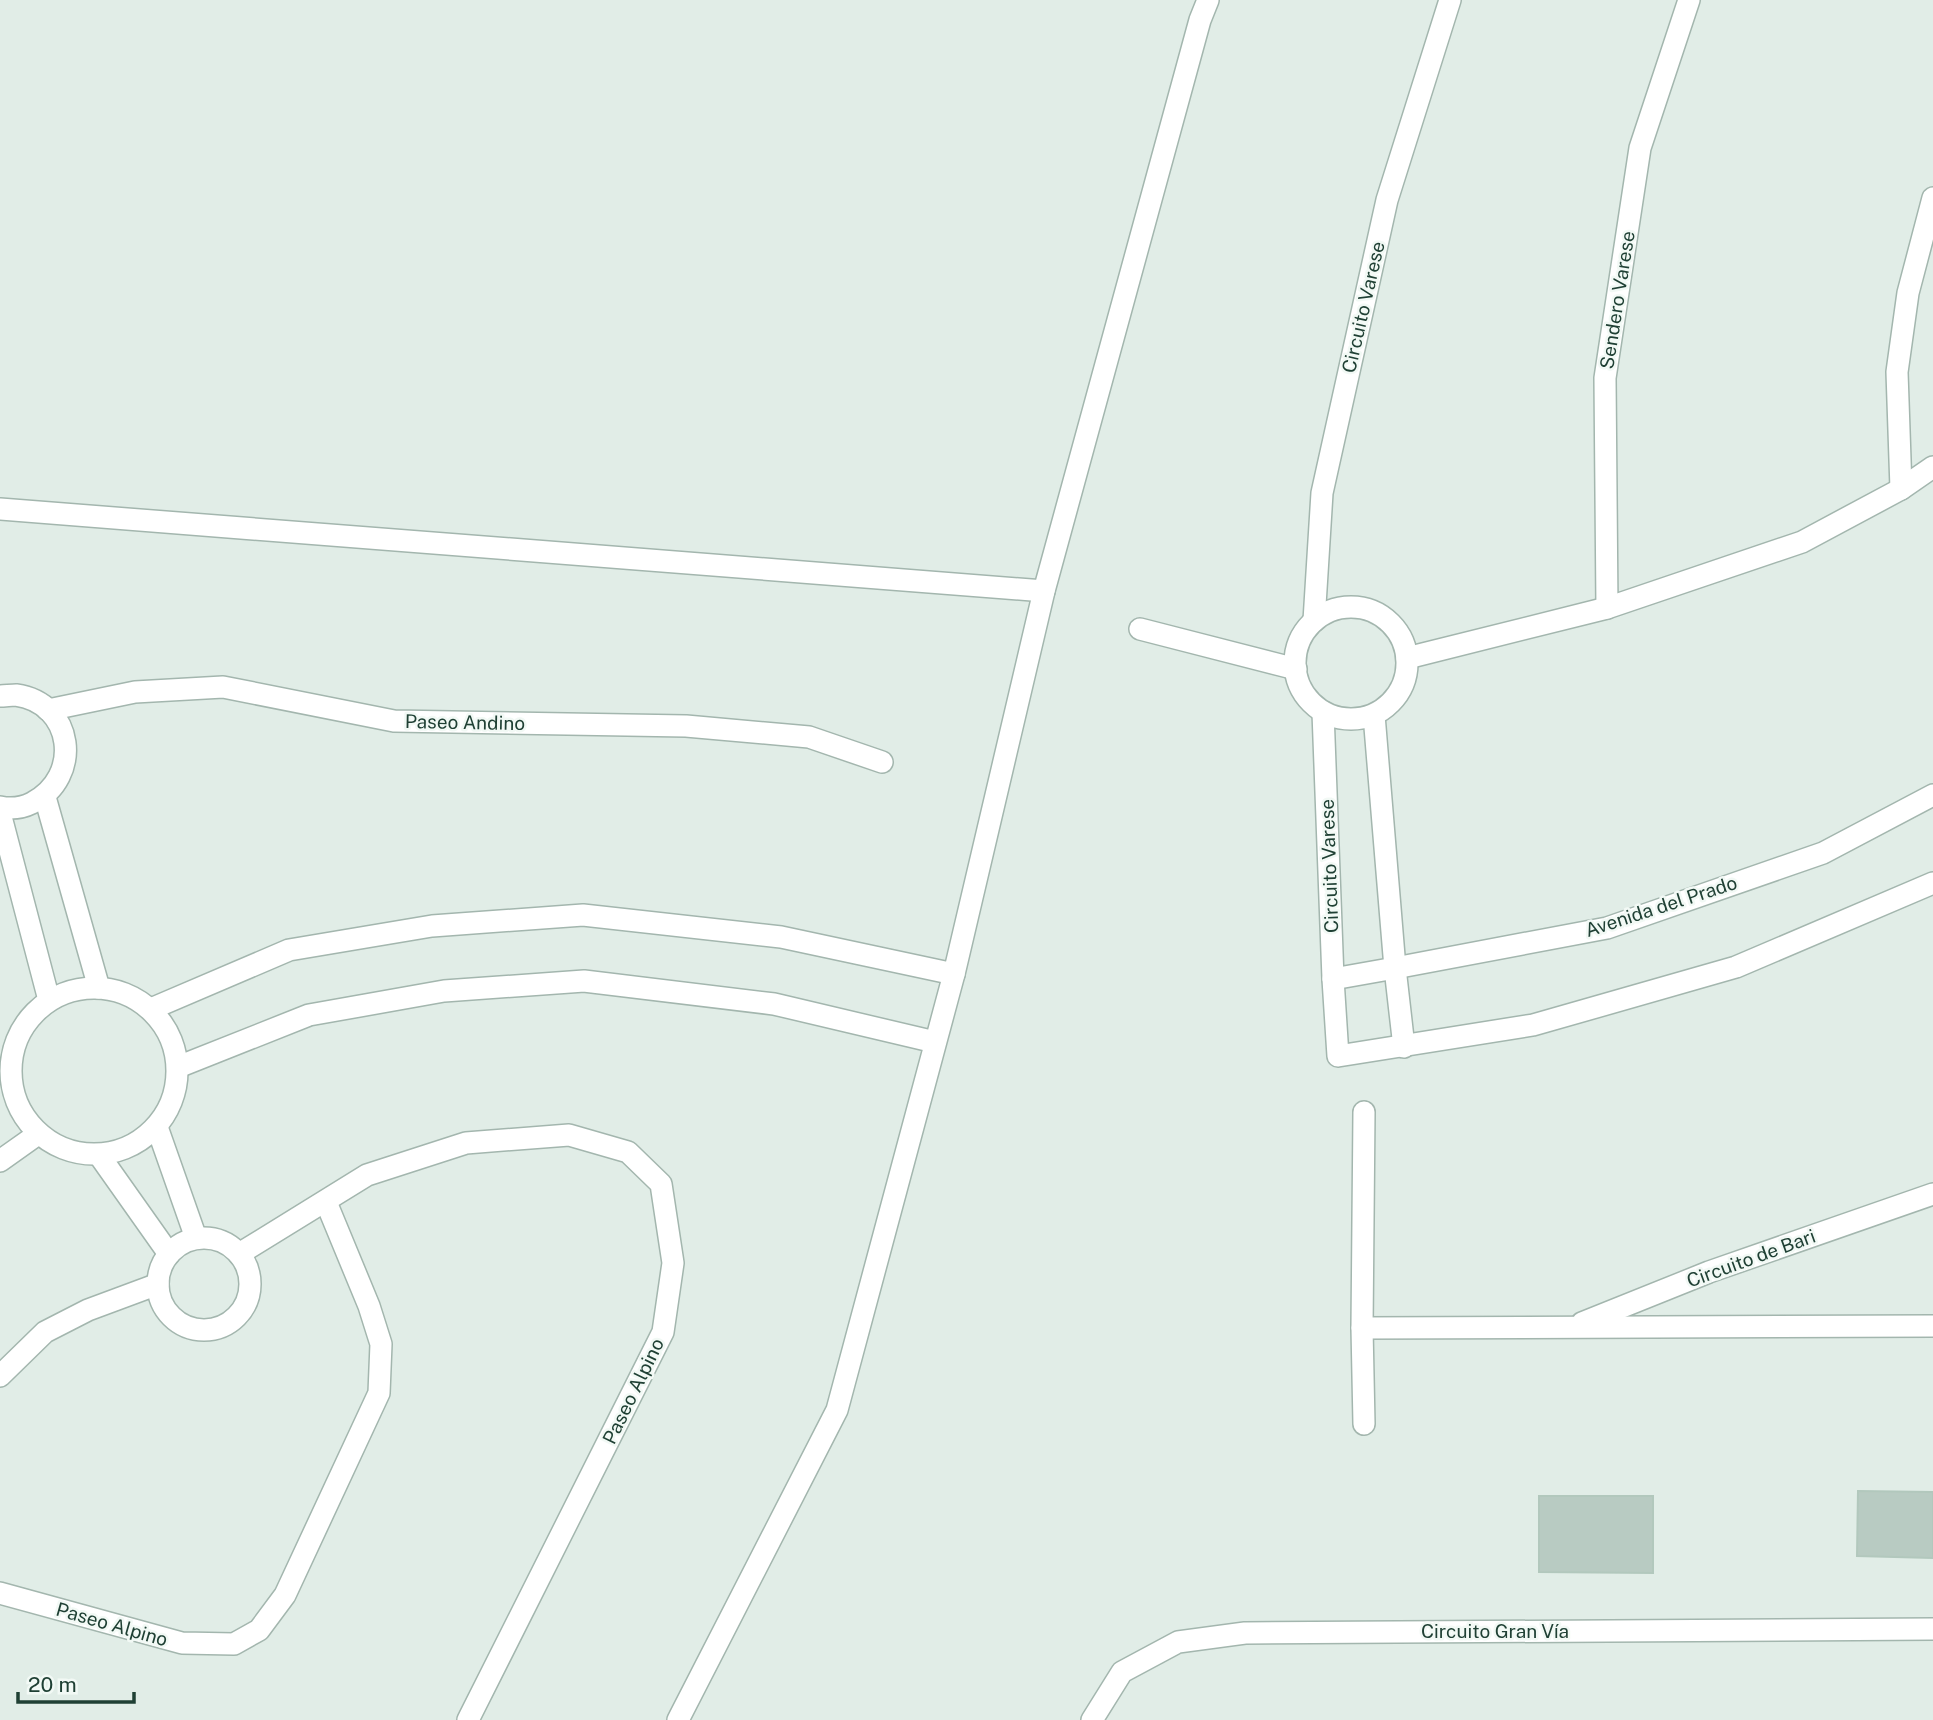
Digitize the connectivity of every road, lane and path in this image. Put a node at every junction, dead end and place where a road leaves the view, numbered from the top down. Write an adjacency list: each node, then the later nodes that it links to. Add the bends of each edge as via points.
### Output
1 (1208, 0): 8 (street)
2 (1450, 0): 10 (street, Circuito Varese, via 1387,200 1322,494)
3 (1689, 0): 9 (street, Sendero Varese, via 1640,148 1605,378)
4 (1933, 198): 6 (street, via 1908,293 1898,372)
5 (1933, 467): 6 (street)
6 (1901, 489): 9 (street, via 1802,542)
7 (0, 509): 8 (street)
8 (1044, 591): 25 (street)
9 (1607, 608): 12 (street)
10 (1314, 621): 12 (street, via 1346,607 1379,614 1393,625); 13 (street, Circuito Varese, via 1303,635)
11 (1140, 629): 13 (street)
12 (1407, 657): 17 (street, via 1400,692)
13 (1296, 669): 16 (street, via 1300,686)
14 (0, 696): 15 (street, via 16,695)
15 (48, 710): 18 (street, Paseo Andino, via 135,692 223,687 394,722 685,726 809,737); 20 (street, via 60,726 65,764)
16 (1323, 712): 17 (street, via 1358,720); 26 (street, Circuito Varese)
17 (1374, 715): 24 (street)
18 (882, 762)
19 (1933, 795): 24 (street, Avenida del Prado, via 1823,853 1607,928)
20 (45, 797): 21 (street, via 27,806); 27 (street)
21 (0, 807)
22 (0, 813): 28 (street)
23 (1933, 883): 31 (street, via 1736,967 1533,1025)
24 (1395, 968): 26 (street, Avenida del Prado); 31 (street)
25 (954, 974): 29 (street, via 781,937 583,915 432,926 289,950); 30 (street)
26 (1333, 978): 31 (street, Circuito Varese, via 1338,1056)
27 (99, 988): 28 (street, via 68,991); 29 (street, via 132,996)
28 (49, 1000): 33 (street, via 20,1033)
29 (150, 1009): 32 (street, via 174,1045)
30 (935, 1042): 32 (street, via 774,1004 584,981 443,990 309,1016); 53 (street, via 836,1410)
31 (1404, 1046)
32 (178, 1067): 35 (street, via 169,1109)
33 (6, 1090): 36 (street)
34 (1364, 1112): 47 (street)
35 (157, 1127): 37 (street, via 140,1142); 41 (street)
36 (38, 1134): 37 (street, via 56,1146); 38 (street)
37 (99, 1155): 42 (street)
38 (0, 1161)
39 (1933, 1194): 46 (street, Circuito de Bari, via 1709,1272)
40 (326, 1202): 43 (street, Paseo Alpino); 50 (street, Paseo Alpino, via 381,1344 379,1393 285,1595 259,1630 234,1644 182,1643); 52 (street, Paseo Alpino, via 367,1175 466,1143 569,1135 628,1152 661,1184 673,1263 663,1332)
41 (197, 1238): 42 (street); 43 (street, via 212,1238)
42 (169, 1254): 44 (street)
43 (239, 1254): 44 (street, via 248,1268 250,1284 240,1314 227,1324 196,1329 182,1324 161,1300)
44 (158, 1284): 48 (street, via 45,1332)
45 (1933, 1326): 46 (street, Circuito de Bari)
46 (1570, 1327): 47 (street, Circuito de Bari)
47 (1362, 1328): 49 (street)
48 (0, 1376)
49 (1364, 1424)
50 (0, 1593)
51 (1933, 1629): 54 (street, Circuito Gran Vía, via 1245,1633 1178,1642 1122,1672)
52 (468, 1720)
53 (678, 1720)
54 (1091, 1720)

